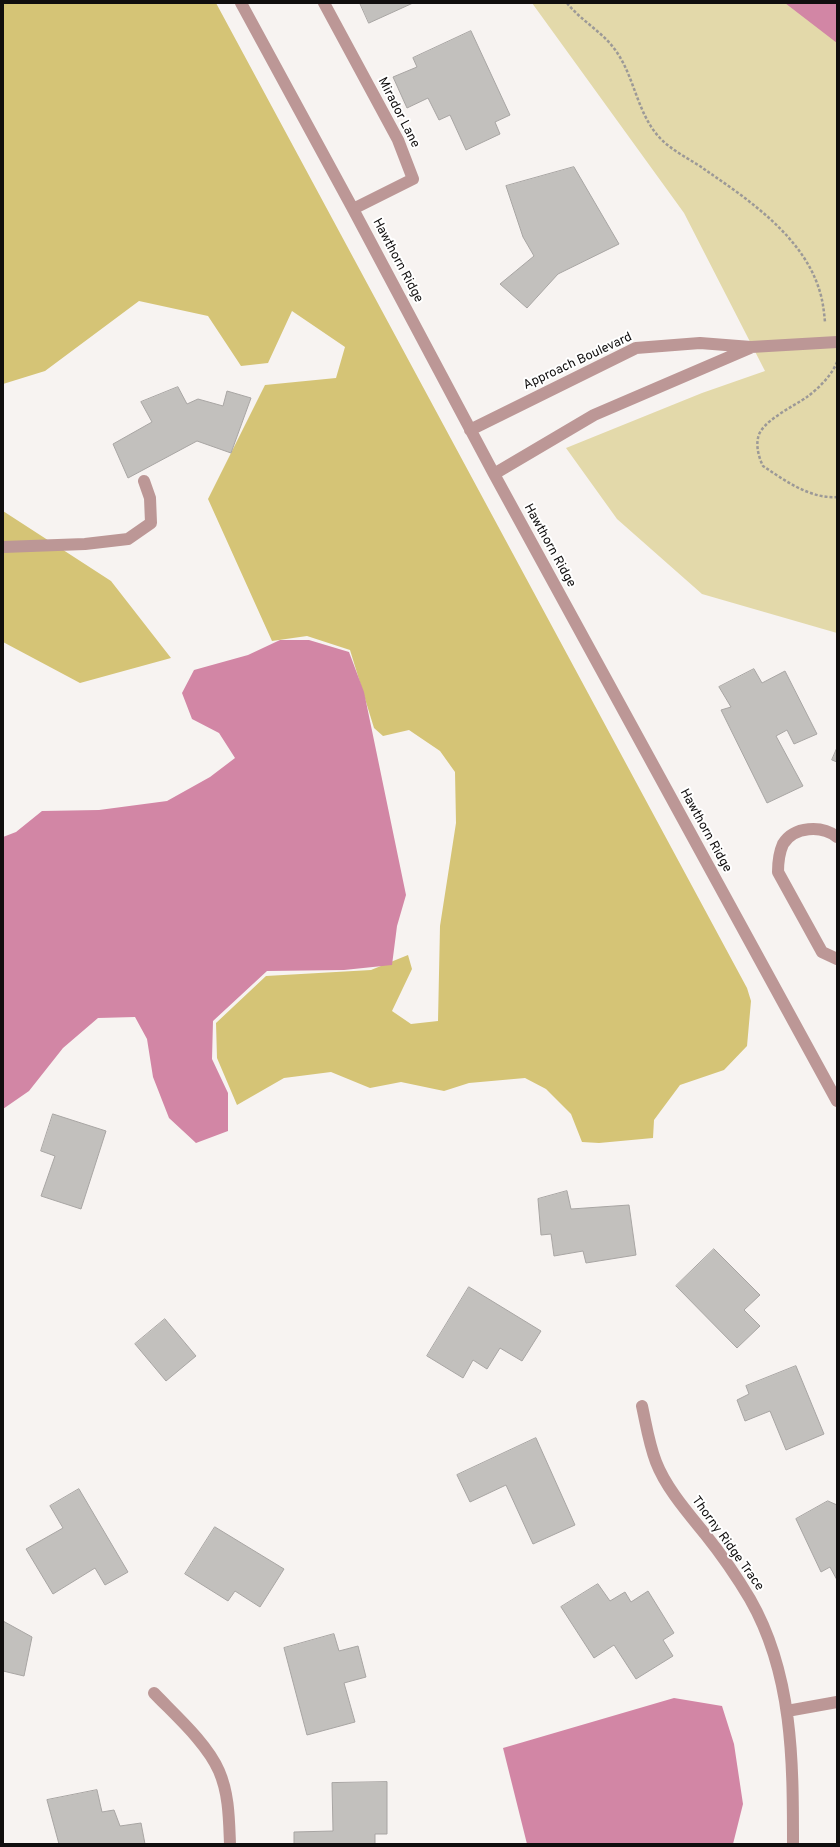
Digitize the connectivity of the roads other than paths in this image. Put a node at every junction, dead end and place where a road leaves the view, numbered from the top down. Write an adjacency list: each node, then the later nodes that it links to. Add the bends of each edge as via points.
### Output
1 (241, 3): 3 (street, Hawthorn Ridge)
2 (324, 3): 3 (street, Mirador Lane, via 398,140 413,179)
3 (353, 209): 6 (street, Hawthorn Ridge)
4 (834, 342): 5 (street, Approach Boulevard)
5 (751, 347): 6 (street, Approach Boulevard, via 700,343 636,348); 7 (street, Approach Boulevard, via 594,415)
6 (470, 430): 7 (street, Hawthorn Ridge)
7 (494, 474): 12 (street, Hawthorn Ridge)
8 (144, 480): 9 (street, via 150,498 151,523 128,539 85,544)
9 (3, 547)
10 (837, 837): 11 (street, via 810,828 798,831 784,843 778,864 778,872 822,952)
11 (837, 959)
12 (837, 1101)
13 (642, 1406): 16 (street, Thorny Ridge Trace, via 656,1462 677,1499 714,1545 750,1599 765,1631 783,1683)
14 (154, 1693): 17 (street, via 198,1738 219,1771 229,1808)
15 (837, 1702): 16 (street)
16 (787, 1711): 18 (street, Thorny Ridge Trace, via 793,1758)
17 (230, 1844)
18 (794, 1844)

